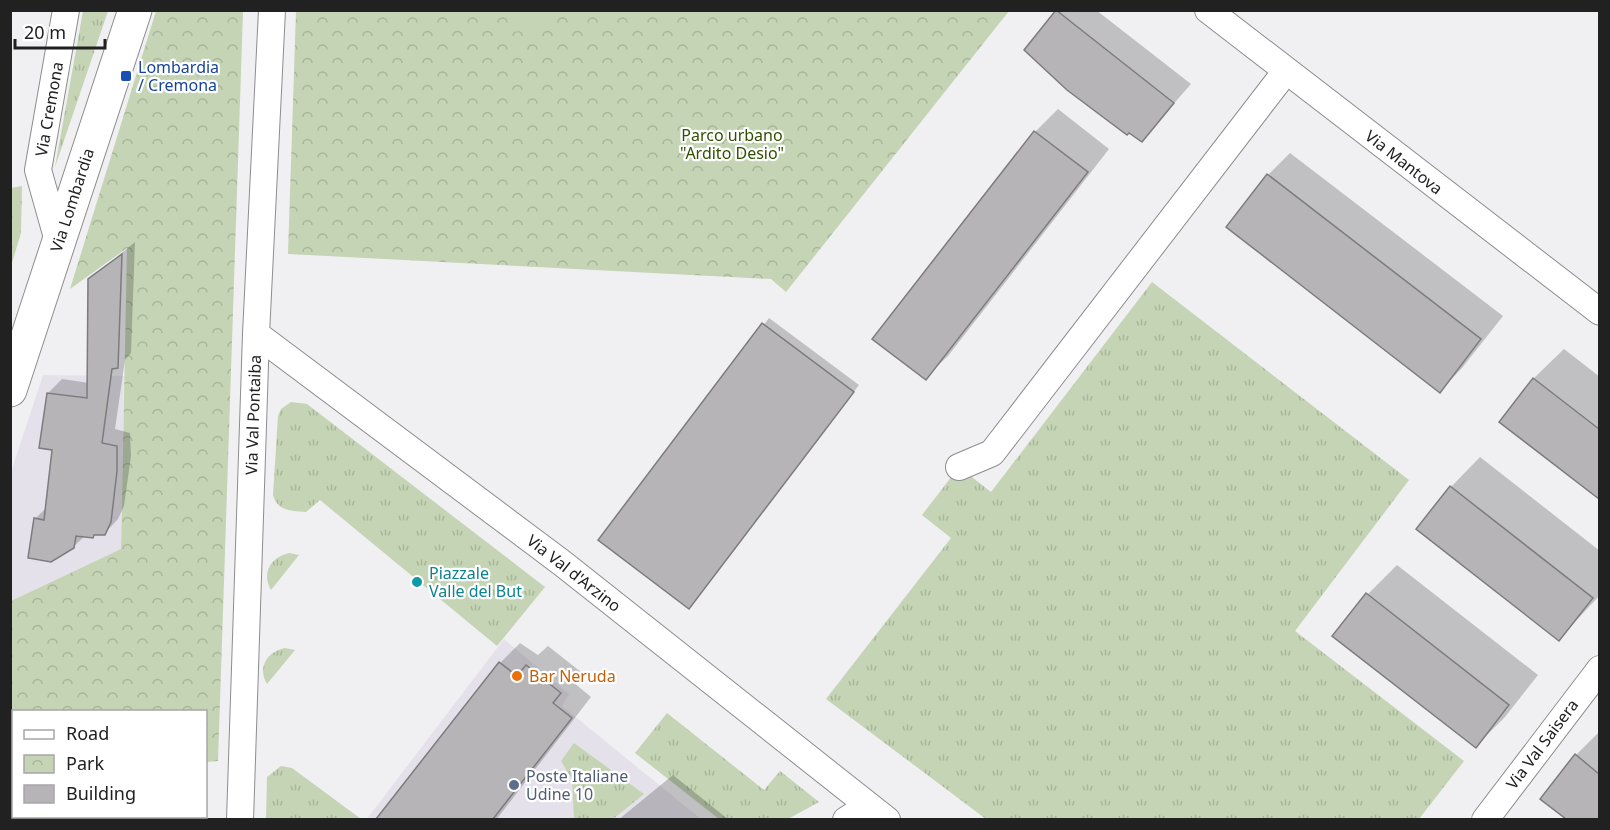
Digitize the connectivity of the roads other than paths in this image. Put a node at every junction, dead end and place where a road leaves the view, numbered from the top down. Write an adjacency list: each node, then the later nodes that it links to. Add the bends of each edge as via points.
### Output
1 (66, 10): 6 (street, Via Cremona, via 38,170)
2 (135, 10): 6 (street, Via Lombardia)
3 (273, 10): 8 (street, Via Val Pontaiba)
4 (1208, 10): 5 (street, Via Mantova)
5 (1286, 71): 7 (street, Via Mantova); 10 (street, via 992,453)
6 (57, 241): 9 (street, Via Lombardia)
7 (1599, 312)
8 (256, 334): 12 (street, Via Val d'Arzino, via 562,563); 13 (street, Via Val Pontaiba)
9 (10, 390)
10 (959, 467)
11 (1599, 669): 15 (street, Via Val Saisera)
12 (878, 813): 14 (street)
13 (240, 819)
14 (846, 819)
15 (1485, 819)

